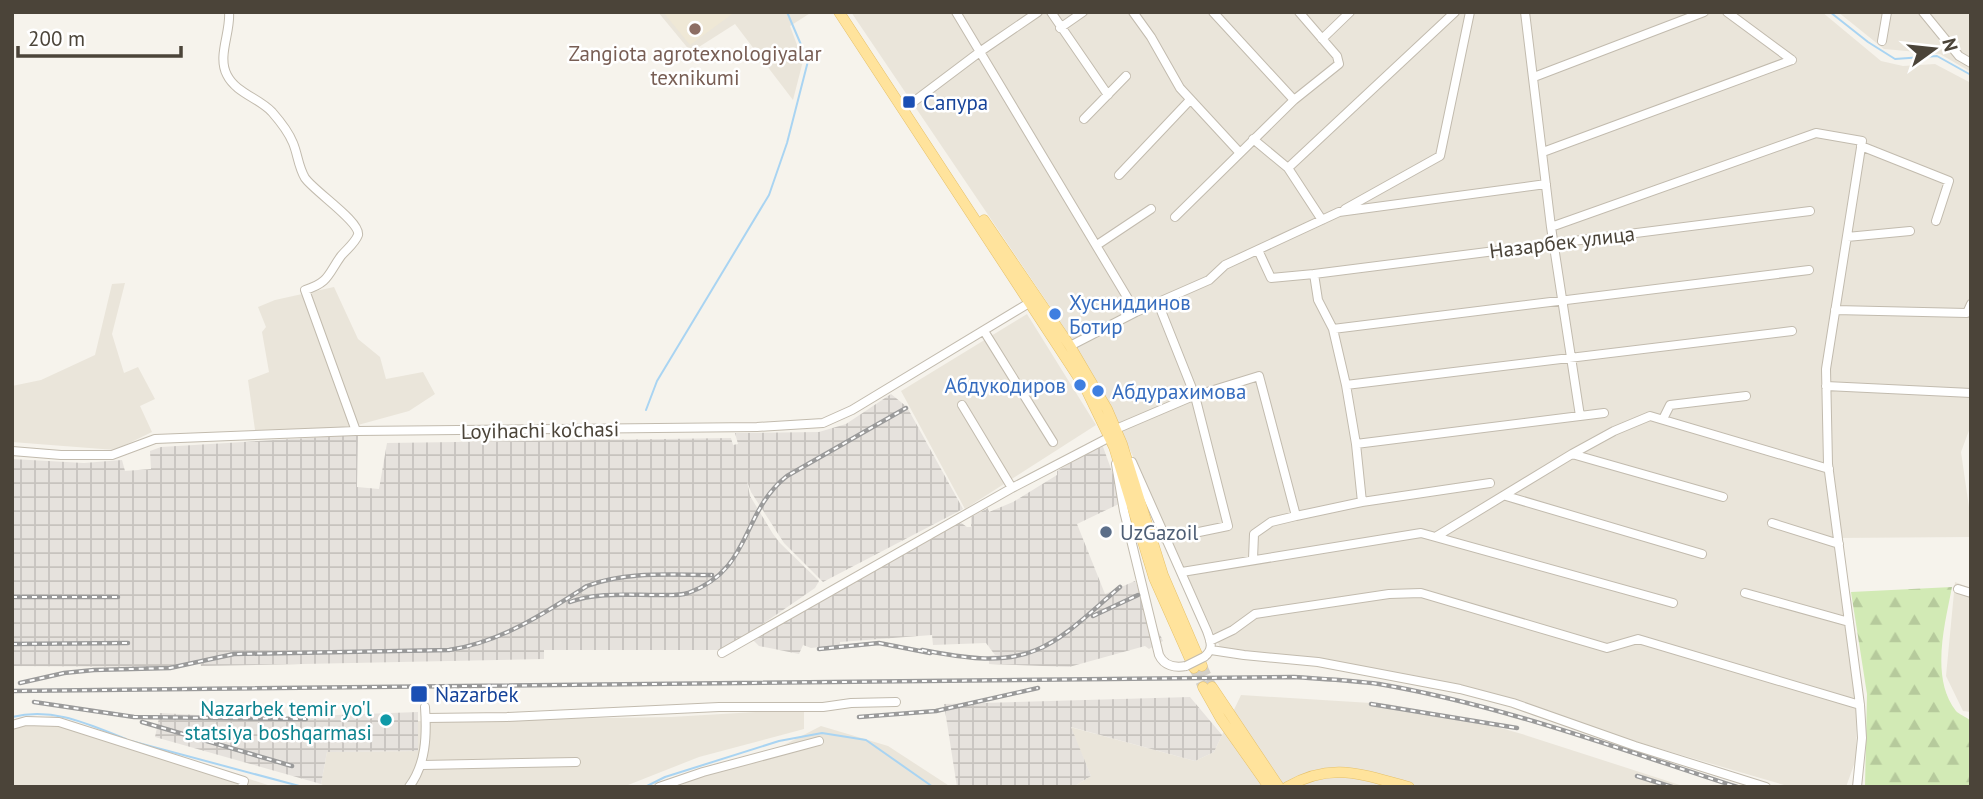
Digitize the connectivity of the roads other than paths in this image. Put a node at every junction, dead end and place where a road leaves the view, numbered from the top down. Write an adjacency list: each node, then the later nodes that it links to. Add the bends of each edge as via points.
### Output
1 (229, 12): 72 (street, via 223,61 227,76 271,110 293,142 306,179 358,228 354,242 329,277 305,290)
2 (839, 12): 52 (main road)
3 (847, 12): 29 (main road)
4 (956, 12): 22 (street)
5 (1038, 12): 22 (street)
6 (1051, 12): 19 (street)
7 (1083, 12): 19 (street)
8 (1133, 12): 27 (street)
9 (1213, 12): 28 (street)
10 (1299, 12): 20 (street)
11 (1350, 12): 20 (street)
12 (1455, 12): 35 (street)
13 (1470, 12): 40 (street, via 1440,156)
14 (1525, 12): 25 (street)
15 (1704, 12): 25 (street)
16 (1727, 12): 33 (street, via 1793,60)
17 (1887, 12): 21 (street)
18 (1923, 12): 23 (street, via 1959,57)
19 (1060, 28): 26 (street)
20 (1322, 39): 28 (street, via 1339,64)
21 (1882, 41)
22 (981, 51): 29 (street); 48 (street)
23 (1970, 62)
24 (1126, 76): 26 (street)
25 (1534, 77): 33 (street)
26 (1108, 95): 30 (street)
27 (1190, 100): 34 (street); 36 (street)
28 (1294, 100): 31 (street)
29 (908, 106): 52 (main road)
30 (1084, 119)
31 (1253, 139): 34 (street); 35 (street)
32 (1861, 146): 43 (street, via 1950,181); 44 (street, via 1862,141 1816,133); 46 (street)
33 (1543, 152): 37 (street)
34 (1241, 153): 41 (street)
35 (1288, 167): 42 (street)
36 (1119, 175)
37 (1546, 184): 40 (street); 44 (street)
38 (1151, 209): 48 (street)
39 (1810, 211): 47 (street, Назарбек улица)
40 (1339, 212): 42 (street)
41 (1175, 217)
42 (1322, 220): 49 (street)
43 (1936, 221)
44 (1551, 227): 47 (street)
45 (1910, 231): 46 (street)
46 (1847, 237): 56 (street)
47 (1555, 243): 51 (street, Назарбек улица); 53 (street)
48 (1097, 245): 57 (street)
49 (1258, 250): 51 (street, Назарбек улица, via 1271,278); 54 (street, via 1225,265 1209,280)
50 (1809, 270): 53 (street)
51 (1314, 274): 58 (street, via 1318,300)
52 (1034, 300): 59 (street, Loyihachi ko'chasi); 61 (main road); 73 (main road)
53 (1563, 301): 58 (street); 62 (street)
54 (1158, 303): 57 (street); 66 (street)
55 (1971, 303): 56 (street, via 1967,313)
56 (1835, 310): 64 (street)
57 (1136, 312): 61 (street)
58 (1333, 329): 63 (street)
59 (984, 331): 72 (street, Loyihachi ko'chasi, via 823,423 757,428); 74 (street)
60 (1792, 331): 62 (street)
61 (1070, 346): 73 (main road, via 1095,387)
62 (1571, 358): 63 (street); 70 (street)
63 (1346, 385): 75 (street)
64 (1826, 386): 65 (street); 78 (street)
65 (1971, 393)
66 (1195, 396): 73 (street); 84 (street, via 1259,376); 87 (street, via 1228,526)
67 (1746, 396): 71 (street, via 1670,405)
68 (962, 405): 80 (street)
69 (1604, 413): 70 (street)
70 (1580, 416): 75 (street)
71 (1663, 419): 77 (street, via 1650,416); 78 (street)
72 (356, 431): 76 (street, Loyihachi ko'chasi, via 155,439 112,455)
73 (1116, 439): 80 (street); 87 (street); 98 (main road, via 1155,553); 98 (street, via 1124,511 1159,655 1172,666)
74 (1053, 442)
75 (1356, 444): 83 (street)
76 (12, 451)
77 (1572, 454): 81 (street); 82 (street)
78 (1829, 469): 88 (street)
79 (1490, 483): 83 (street)
80 (1012, 488): 97 (street)
81 (1506, 496): 86 (street); 89 (street)
82 (1723, 497)
83 (1362, 502): 84 (street)
84 (1296, 516): 90 (street, via 1271,522 1254,534)
85 (1772, 523): 88 (street)
86 (1437, 536): 90 (street, via 1421,533); 95 (street)
87 (1165, 539): 91 (street)
88 (1839, 544): 96 (street)
89 (1702, 554)
90 (1253, 559): 91 (street)
91 (1182, 572): 98 (street)
92 (1958, 589): 94 (street)
93 (1745, 593): 96 (street)
94 (1971, 593)
95 (1673, 603)
96 (1849, 622): 100 (street)
97 (722, 653)
98 (1201, 658): 100 (street, via 1255,614 1421,593 1607,648 1638,639); 114 (street, via 1244,655 1318,662 1460,689)
99 (896, 702): 102 (street)
100 (1860, 705): 115 (street)
101 (425, 707): 102 (street)
102 (426, 718): 106 (street)
103 (12, 725): 107 (street, via 60,722 244,781)
104 (819, 741): 109 (street)
105 (576, 762): 106 (street)
106 (422, 765): 108 (street)
107 (242, 787)
108 (409, 787)
109 (659, 787)
110 (1269, 787): 111 (main road, via 1221,719 1207,687)
111 (1279, 787)
112 (1287, 787): 113 (main road, via 1311,775 1337,771)
113 (1409, 787)
114 (1766, 787)
115 (1857, 787)

